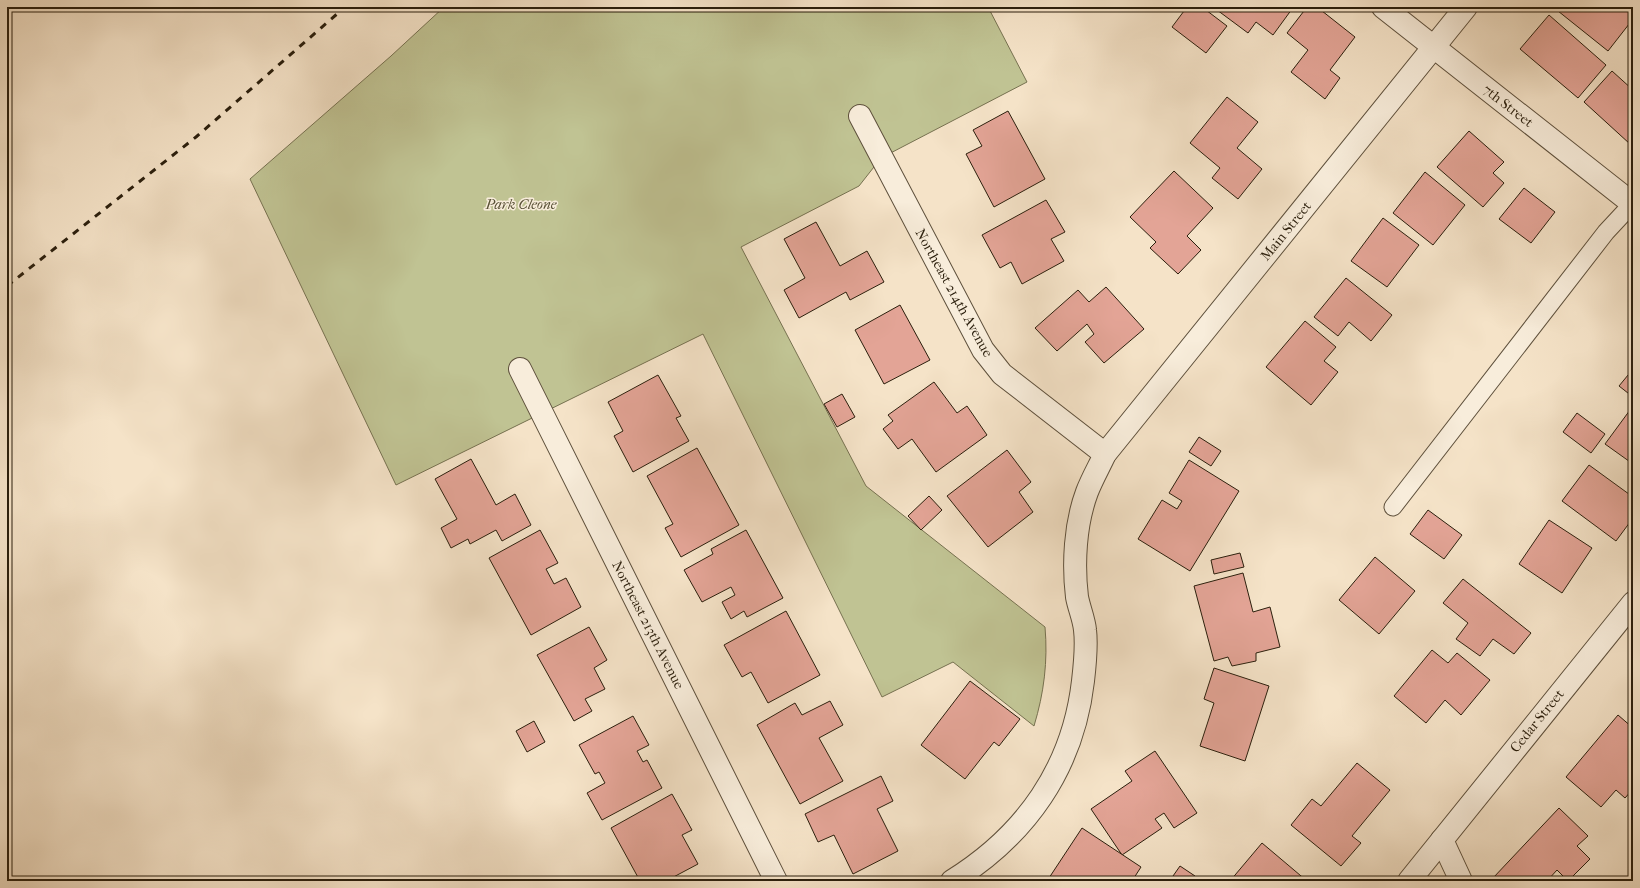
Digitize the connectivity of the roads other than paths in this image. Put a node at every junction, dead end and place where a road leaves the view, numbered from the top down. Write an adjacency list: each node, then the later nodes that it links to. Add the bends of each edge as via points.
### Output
1 (1383, 7): 3 (street, 7th Street)
2 (1466, 7): 3 (street, Main Street)
3 (1434, 48): 5 (street, 7th Street); 7 (street, Main Street)
4 (860, 116): 7 (street, Northeast 214th Avenue, via 983,350 1002,374)
5 (1633, 204): 8 (lane, via 1606,232)
6 (520, 369): 11 (street, Northeast 213th Avenue)
7 (1105, 454): 12 (street, Main Street, via 1087,494 1079,527 1075,562 1077,598 1085,630 1085,664 1073,732 1061,763 1024,821 1001,845)
8 (1393, 507)
9 (1633, 603): 10 (street, Cedar Street)
10 (1442, 840): 13 (street, Cedar Street); 14 (street)
11 (776, 881)
12 (952, 881)
13 (1409, 881)
14 (1461, 881)

